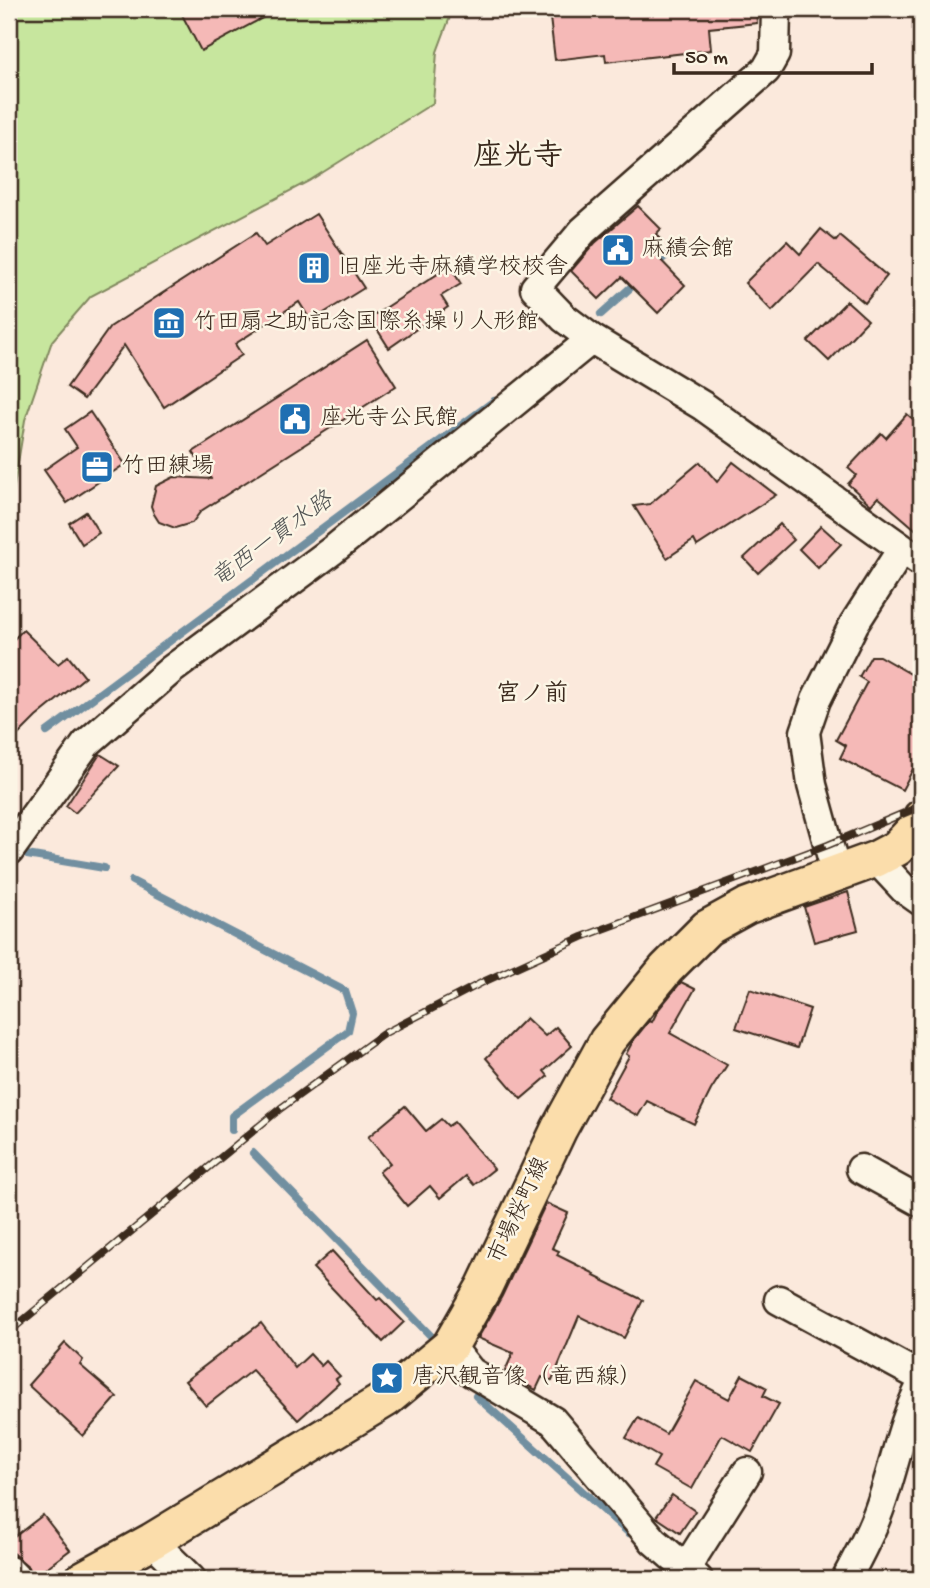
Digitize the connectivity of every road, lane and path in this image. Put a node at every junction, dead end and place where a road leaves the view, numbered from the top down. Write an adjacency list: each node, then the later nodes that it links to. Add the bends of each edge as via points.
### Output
1 (776, 9): 2 (street, via 775,54 766,70 583,231 535,288)
2 (592, 339): 3 (street, via 703,406); 5 (street, via 333,550 171,670 86,744)
3 (912, 556): 7 (street, via 854,624 816,699 805,732 812,785)
4 (921, 818): 6 (main road, 市場桜町線, via 897,848)
5 (9, 851)
6 (876, 859): 7 (main road, 市場桜町線); 8 (street)
7 (836, 872): 12 (main road, 市場桜町線, via 747,906 707,928 666,969 607,1041)
8 (921, 901)
9 (861, 1169): 10 (street)
10 (921, 1202)
11 (779, 1300): 13 (street)
12 (450, 1346): 16 (main road, 市場桜町線, via 386,1399); 18 (street, via 471,1372 553,1421 654,1541)
13 (921, 1377)
14 (921, 1386): 22 (street, via 879,1510)
15 (747, 1472): 18 (street)
16 (152, 1541): 20 (main road, 市場桜町線); 21 (street)
17 (9, 1571): 19 (street)
18 (692, 1574)
19 (17, 1579)
20 (83, 1579)
21 (191, 1579)
22 (846, 1579)

